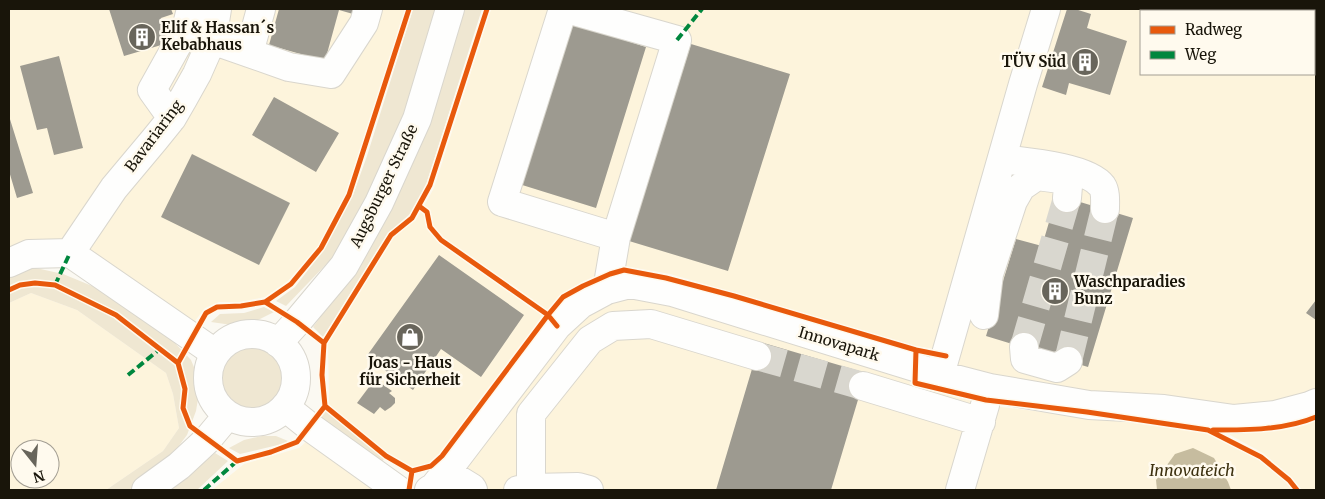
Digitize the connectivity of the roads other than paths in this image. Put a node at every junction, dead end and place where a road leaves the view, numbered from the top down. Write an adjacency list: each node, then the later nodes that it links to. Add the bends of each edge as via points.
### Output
1 (191, 9): 11 (street, via 186,29 152,90)
2 (217, 9): 9 (street, Bavariaring)
3 (261, 9): 10 (street)
4 (368, 9): 10 (street, via 364,23 332,74 289,67)
5 (450, 9): 21 (street, Augsburger Straße, via 417,120 379,203 344,266)
6 (563, 9): 15 (street, via 502,202)
7 (567, 9): 15 (street, via 676,40)
8 (1046, 9): 12 (street)
9 (212, 40): 10 (street); 11 (street, Bavariaring)
10 (249, 53)
11 (172, 118): 16 (street, Bavariaring, via 114,188)
12 (1002, 159): 14 (street, via 1088,175 1103,187); 18 (street)
13 (1067, 198): 18 (street, via 1068,186 1060,179 1037,176 1021,187)
14 (1105, 209)
15 (616, 237): 19 (street)
16 (70, 253): 17 (street, via 30,254); 23 (street)
17 (9, 263)
18 (980, 272): 20 (street); 26 (street)
19 (607, 290): 26 (street, Innovapark, via 630,284 672,292); 33 (street, Innovapark, via 581,304 557,326)
20 (984, 315)
21 (278, 343): 23 (street, via 268,337 245,334 223,344); 30 (street, via 290,356 296,373 294,391)
22 (1024, 347): 25 (street, via 1025,359 1057,368)
23 (215, 353): 31 (street, via 208,369 208,387 214,403)
24 (756, 356): 34 (street, via 651,324 613,326 590,340 531,414)
25 (1068, 361)
26 (940, 375): 28 (street, Innovapark)
27 (862, 386): 32 (street)
28 (990, 388): 29 (street, Innovapark, via 1089,404 1164,409 1234,420 1275,415); 32 (street)
29 (1316, 403)
30 (286, 407): 31 (street, via 273,417 258,422 242,422); 36 (street)
31 (227, 416): 35 (street, via 179,466)
32 (981, 422): 39 (street)
33 (438, 481): 37 (street, Innovapark)
34 (524, 489): 38 (street, via 578,486)
35 (146, 490)
36 (398, 490)
37 (474, 490)
38 (589, 490)
39 (960, 490)

